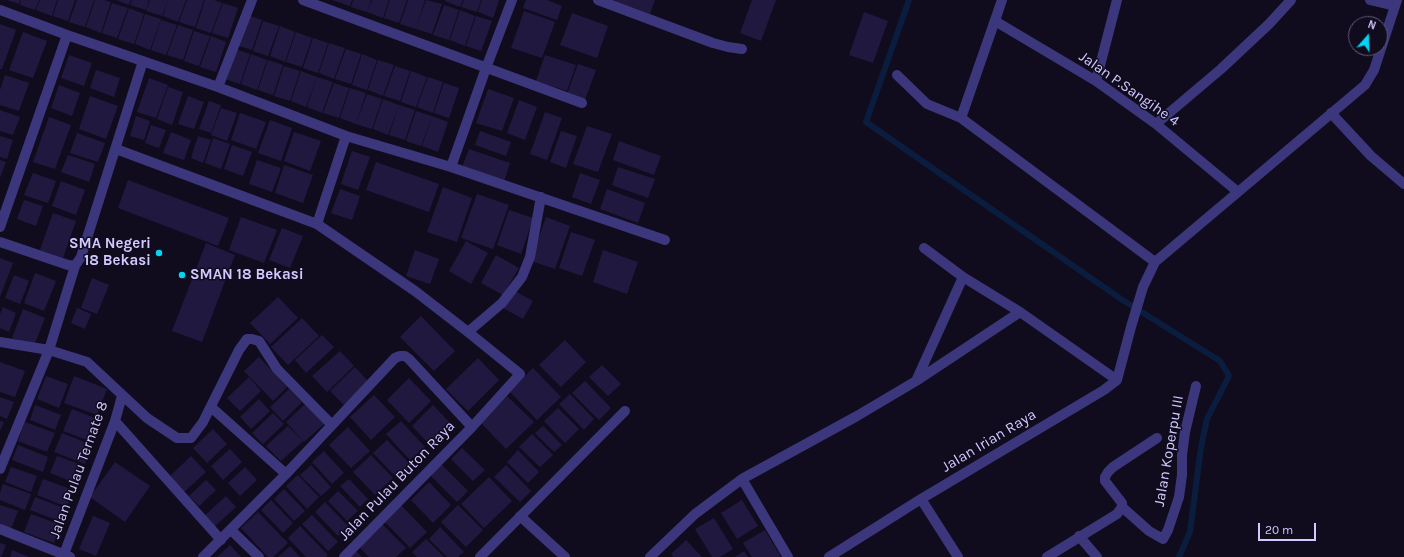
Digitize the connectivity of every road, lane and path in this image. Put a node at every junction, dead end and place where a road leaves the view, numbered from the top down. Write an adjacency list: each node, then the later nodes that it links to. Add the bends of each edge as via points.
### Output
1 (252, 0): 18 (street)
2 (303, 0): 15 (street)
3 (512, 0): 15 (street)
4 (598, 0): 13 (street, via 713,43)
5 (1002, 0): 11 (street)
6 (1117, 0): 17 (street)
7 (1291, 0): 22 (street, via 1221,70)
8 (1370, 0): 9 (street)
9 (1396, 3): 20 (street, via 1370,78)
10 (0, 10): 12 (street)
11 (995, 21): 17 (street, Jalan P.Sangihe 4); 21 (street)
12 (67, 35): 14 (street); 30 (street)
13 (742, 49)
14 (143, 61): 18 (street); 24 (street)
15 (486, 68): 19 (street); 25 (street)
16 (897, 75): 21 (street, via 927,104)
17 (1096, 81): 22 (street, Jalan P.Sangihe 4)
18 (218, 87): 23 (street)
19 (582, 103)
20 (1331, 113): 26 (street); 27 (street)
21 (961, 118): 34 (street)
22 (1156, 124): 27 (street, Jalan P.Sangihe 4)
23 (346, 136): 25 (street); 29 (street)
24 (116, 149): 29 (street); 35 (street, via 81,257)
25 (451, 167): 28 (street)
26 (1401, 182)
27 (1238, 192): 34 (street)
28 (541, 198): 31 (street); 38 (street, via 530,257 522,277 502,303)
29 (317, 224): 38 (street, via 415,291)
30 (0, 227)
31 (665, 240)
32 (0, 242): 35 (street)
33 (924, 248): 36 (street)
34 (1155, 262): 41 (street, via 1143,287 1130,326)
35 (75, 266): 40 (street)
36 (962, 277): 37 (street); 42 (street)
37 (1020, 312): 41 (street); 42 (street)
38 (468, 332): 49 (street, Jalan Pulau Buton Raya, via 520,374)
39 (0, 342): 40 (street)
40 (49, 350): 44 (street, via 87,362); 51 (street)
41 (1117, 380): 54 (street, Jalan Irian Raya)
42 (916, 381): 53 (street)
43 (1196, 386): 55 (street, Jalan Koperpu III, via 1183,447 1179,497 1168,530 1162,539)
44 (122, 396): 45 (street, via 147,418 176,438 191,438); 47 (street, Jalan Pulau Ternate 8)
45 (211, 407): 48 (street, via 239,350 247,339 252,339 259,341 277,369); 52 (street)
46 (625, 411): 56 (street)
47 (115, 421): 60 (street); 61 (street, Jalan Pulau Ternate 8)
48 (332, 425): 49 (street, via 395,358 405,356); 52 (street)
49 (472, 427): 64 (street, Jalan Pulau Buton Raya)
50 (1157, 438): 55 (street, via 1108,472 1105,481 1122,503)
51 (0, 469)
52 (286, 474): 58 (street)
53 (742, 479): 67 (street, via 695,514); 68 (street)
54 (921, 499): 69 (street, Jalan Irian Raya); 70 (street)
55 (1122, 508): 59 (street, via 1117,514)
56 (520, 516): 65 (street); 66 (street)
57 (0, 528): 61 (street)
58 (231, 530): 60 (street); 63 (street)
59 (1079, 536): 71 (street); 72 (street)
60 (221, 540): 62 (street)
61 (67, 556)
62 (203, 557)
63 (259, 557)
64 (344, 557)
65 (480, 557)
66 (565, 557)
67 (650, 557)
68 (788, 557)
69 (829, 557)
70 (958, 557)
71 (1047, 557)
72 (1097, 557)

